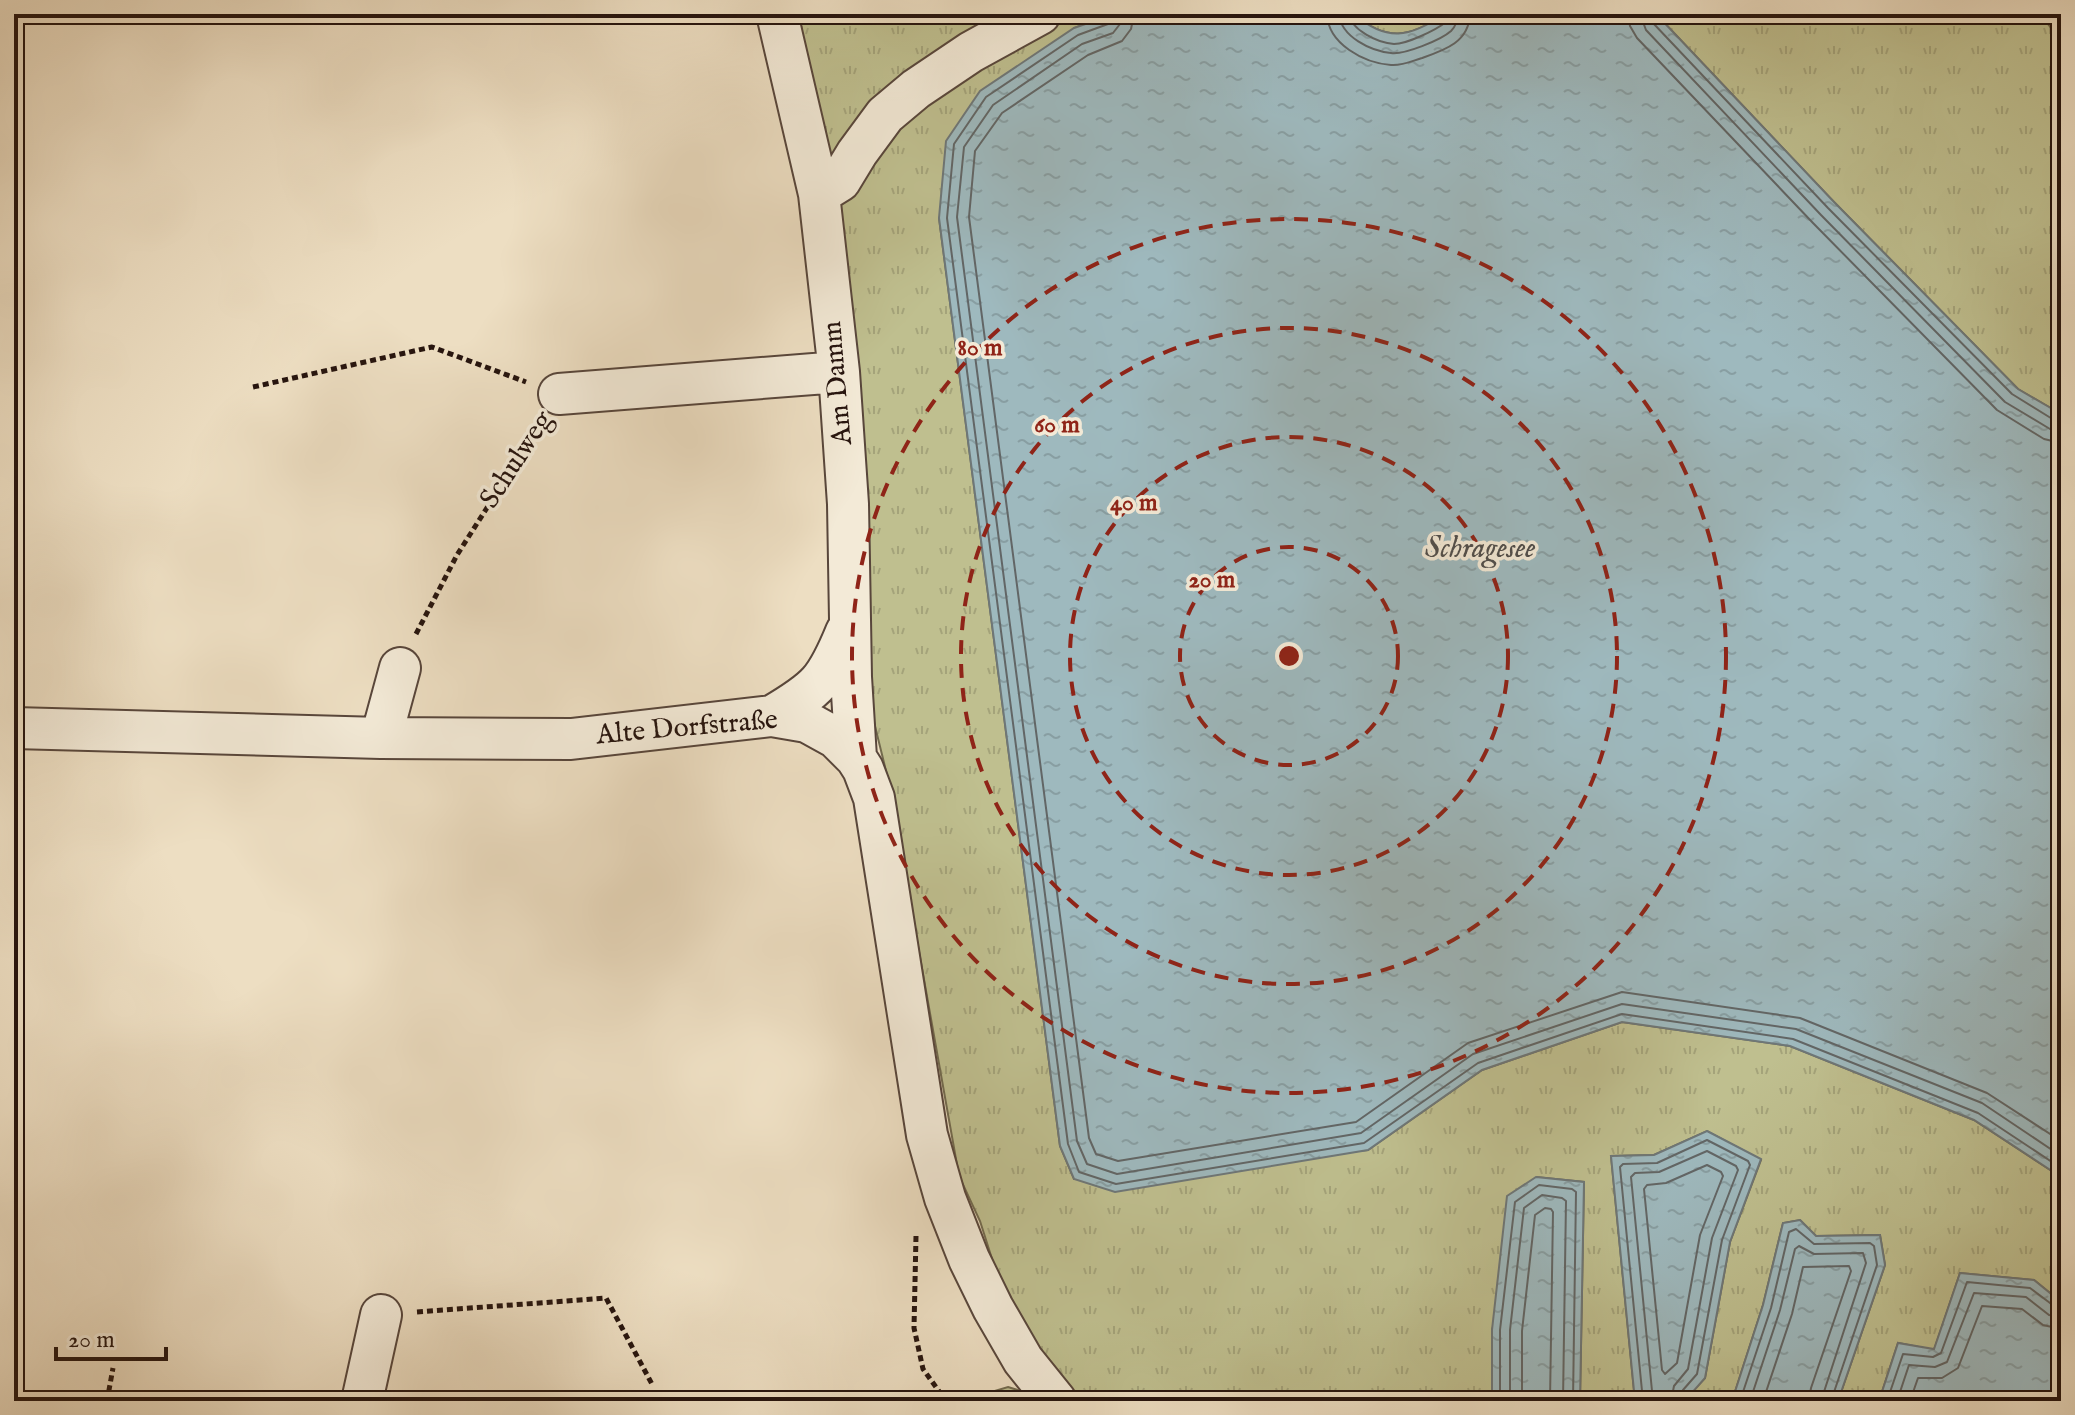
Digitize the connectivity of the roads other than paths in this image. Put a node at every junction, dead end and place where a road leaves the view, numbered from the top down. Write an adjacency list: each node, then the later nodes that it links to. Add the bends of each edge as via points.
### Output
1 (777, 14): 3 (street, Am Damm)
2 (1040, 14): 3 (street, via 916,89 885,115 840,181)
3 (819, 194): 4 (street, Am Damm)
4 (839, 372): 5 (street, Schulweg); 6 (street, Am Damm)
5 (559, 394)
6 (850, 620): 8 (street, via 831,669 806,696); 11 (street, Am Damm)
7 (400, 668): 10 (street)
8 (772, 716): 10 (street, Alte Dorfstraße, via 571,739); 11 (street, Alte Dorfstraße, via 807,722 836,738)
9 (14, 728): 10 (street, Alte Dorfstraße)
10 (381, 738)
11 (856, 758): 14 (street, Alte Dorfstraße, via 874,798 927,1135 945,1198 993,1308 1023,1360)
12 (381, 1315): 13 (street)
13 (362, 1401)
14 (1056, 1401)

